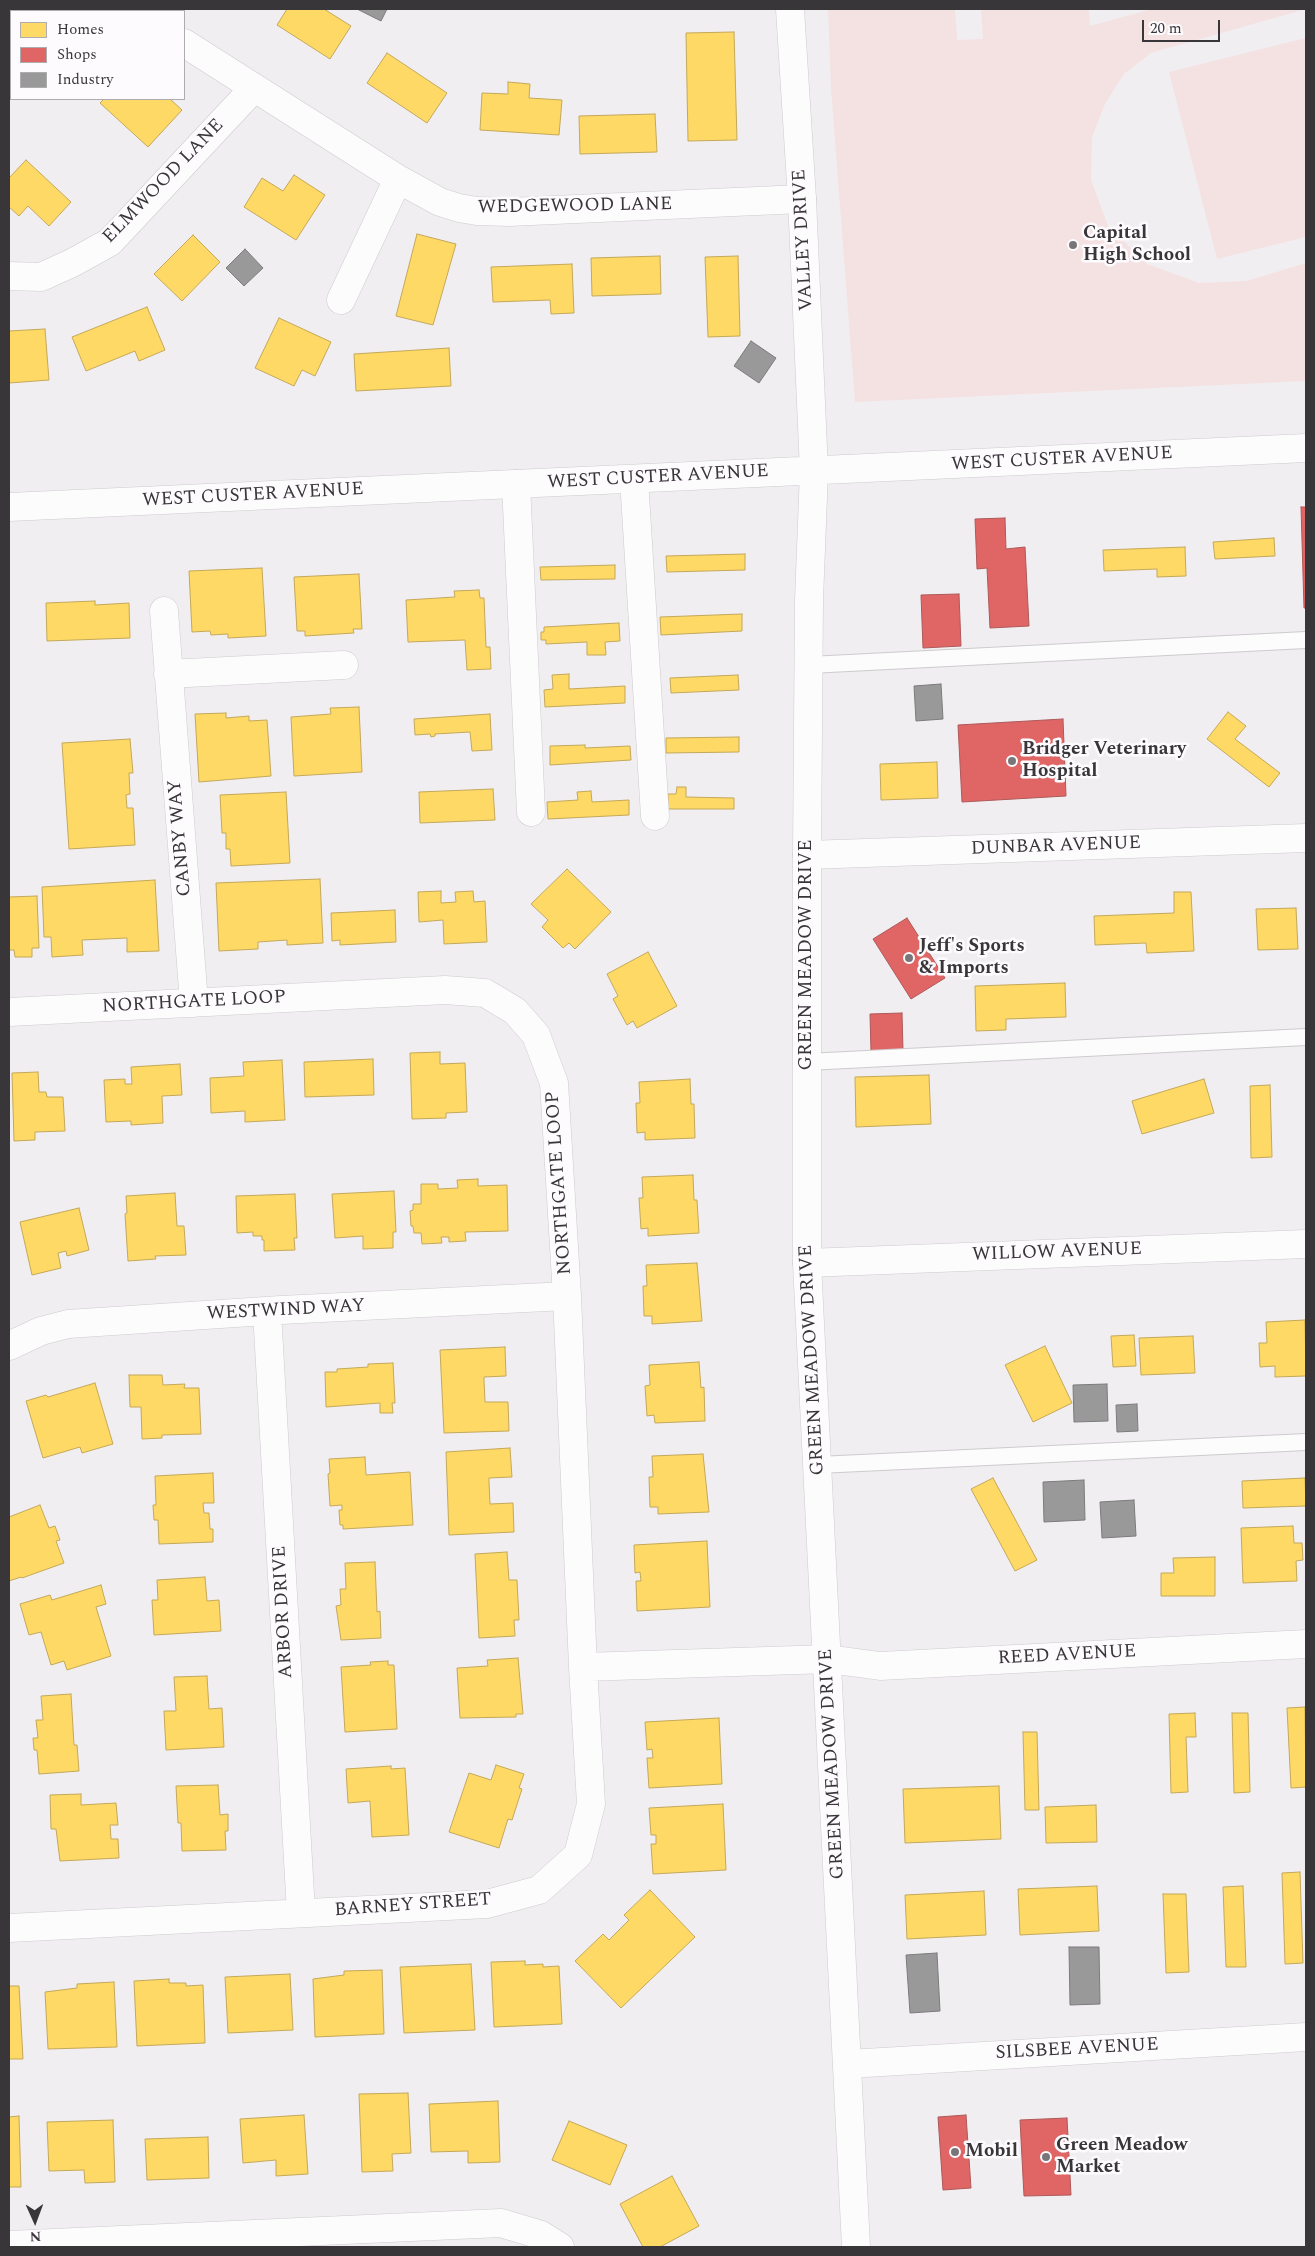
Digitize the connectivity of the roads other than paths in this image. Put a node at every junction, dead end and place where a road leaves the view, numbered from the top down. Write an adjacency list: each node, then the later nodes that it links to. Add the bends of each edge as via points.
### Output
1 (790, 9): 5 (street, VALLEY DRIVE)
2 (185, 44): 3 (street, WEDGEWOOD LANE)
3 (254, 88): 4 (street, WEDGEWOOD LANE); 6 (street, ELMWOOD LANE, via 110,242 41,277)
4 (398, 179): 5 (street, WEDGEWOOD LANE, via 440,202 477,211); 7 (street)
5 (802, 199): 9 (street, VALLEY DRIVE)
6 (9, 276)
7 (341, 300)
8 (1306, 448): 9 (street, WEST CUSTER AVENUE)
9 (814, 471): 10 (street, WEST CUSTER AVENUE); 16 (street, GREEN MEADOW DRIVE)
10 (634, 479): 11 (street, WEST CUSTER AVENUE); 19 (street)
11 (516, 484): 12 (street, WEST CUSTER AVENUE); 18 (street)
12 (9, 507)
13 (164, 611): 17 (street, CANBY WAY)
14 (1306, 640): 16 (lane)
15 (344, 665): 17 (street)
16 (809, 665): 21 (street, GREEN MEADOW DRIVE)
17 (168, 674): 22 (street, CANBY WAY)
18 (532, 812)
19 (655, 816)
20 (1306, 838): 21 (street, DUNBAR AVENUE)
21 (807, 856): 25 (street, GREEN MEADOW DRIVE)
22 (194, 1003): 23 (street, NORTHGATE LOOP); 28 (street, NORTHGATE LOOP, via 445,990 486,993 515,1011 536,1035 554,1083)
23 (9, 1012)
24 (1306, 1037): 25 (lane)
25 (807, 1062): 27 (street, GREEN MEADOW DRIVE)
26 (1306, 1244): 27 (street, WILLOW AVENUE)
27 (807, 1263): 32 (street, GREEN MEADOW DRIVE)
28 (567, 1296): 29 (street, WESTWIND WAY); 35 (street, NORTHGATE LOOP)
29 (267, 1311): 30 (street, WESTWIND WAY, via 68,1324 41,1331); 36 (street, ARBOR DRIVE)
30 (9, 1346)
31 (1306, 1442): 32 (lane)
32 (818, 1466): 34 (street, GREEN MEADOW DRIVE)
33 (1306, 1644): 34 (street, REED AVENUE, via 880,1666)
34 (828, 1659): 35 (street); 39 (street, GREEN MEADOW DRIVE)
35 (583, 1667): 36 (street, BARNEY STREET, via 591,1804 578,1855 539,1890 487,1904)
36 (301, 1913): 37 (street, BARNEY STREET)
37 (9, 1928)
38 (1306, 2037): 39 (street, SILSBEE AVENUE)
39 (848, 2064): 42 (street, GREEN MEADOW DRIVE)
40 (9, 2245): 41 (street, via 501,2223 541,2235)
41 (560, 2247)
42 (856, 2247)

